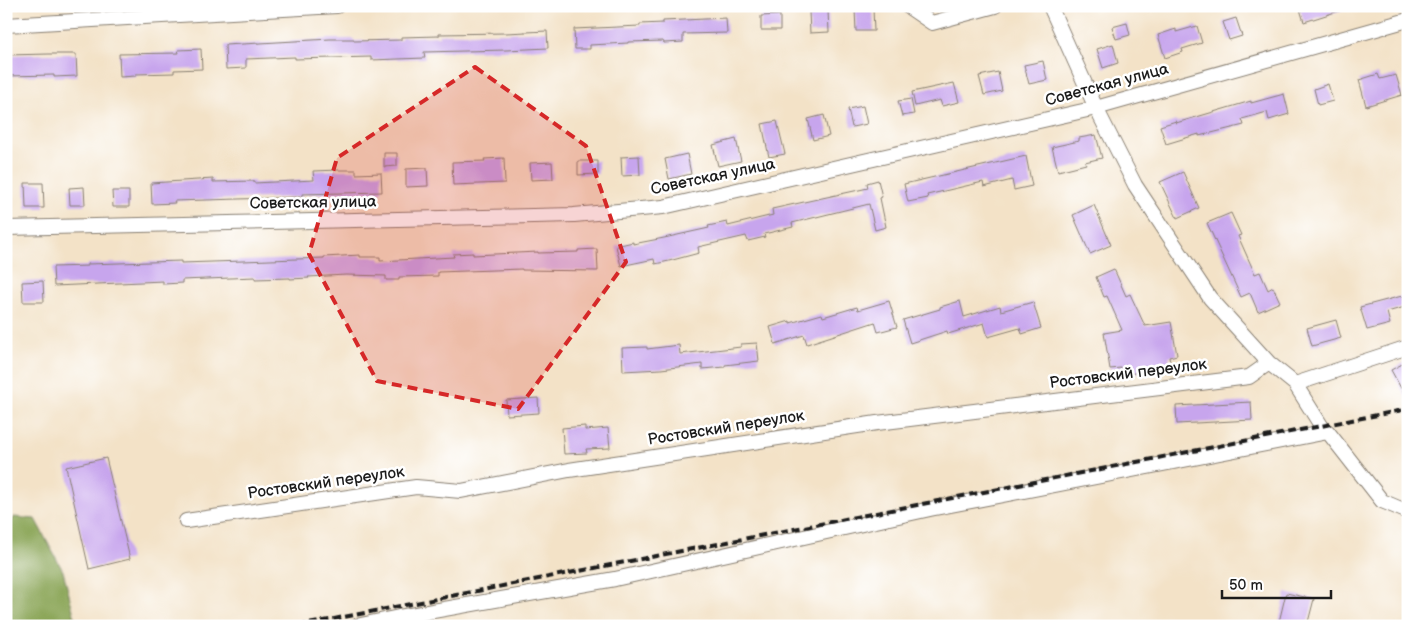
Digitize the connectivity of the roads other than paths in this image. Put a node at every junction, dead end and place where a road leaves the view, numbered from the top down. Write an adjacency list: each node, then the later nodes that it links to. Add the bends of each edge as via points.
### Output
1 (337, 6): 6 (street)
2 (907, 6): 3 (street, via 932,23)
3 (995, 6)
4 (1050, 6): 7 (street)
5 (1408, 20): 7 (street, Советская улица)
6 (6, 24)
7 (1096, 108): 8 (street, Советская улица, via 663,207 574,215); 10 (street, via 1135,185 1210,298)
8 (6, 228)
9 (1408, 347): 11 (street)
10 (1269, 363): 11 (street); 14 (street, Ростовский переулок, via 1249,377 877,423 569,470 461,492 416,487)
11 (1295, 384): 12 (street)
12 (1328, 432): 13 (street, via 1382,501); 15 (street, via 930,509 615,579)
13 (1408, 512)
14 (186, 522)
15 (356, 626)

